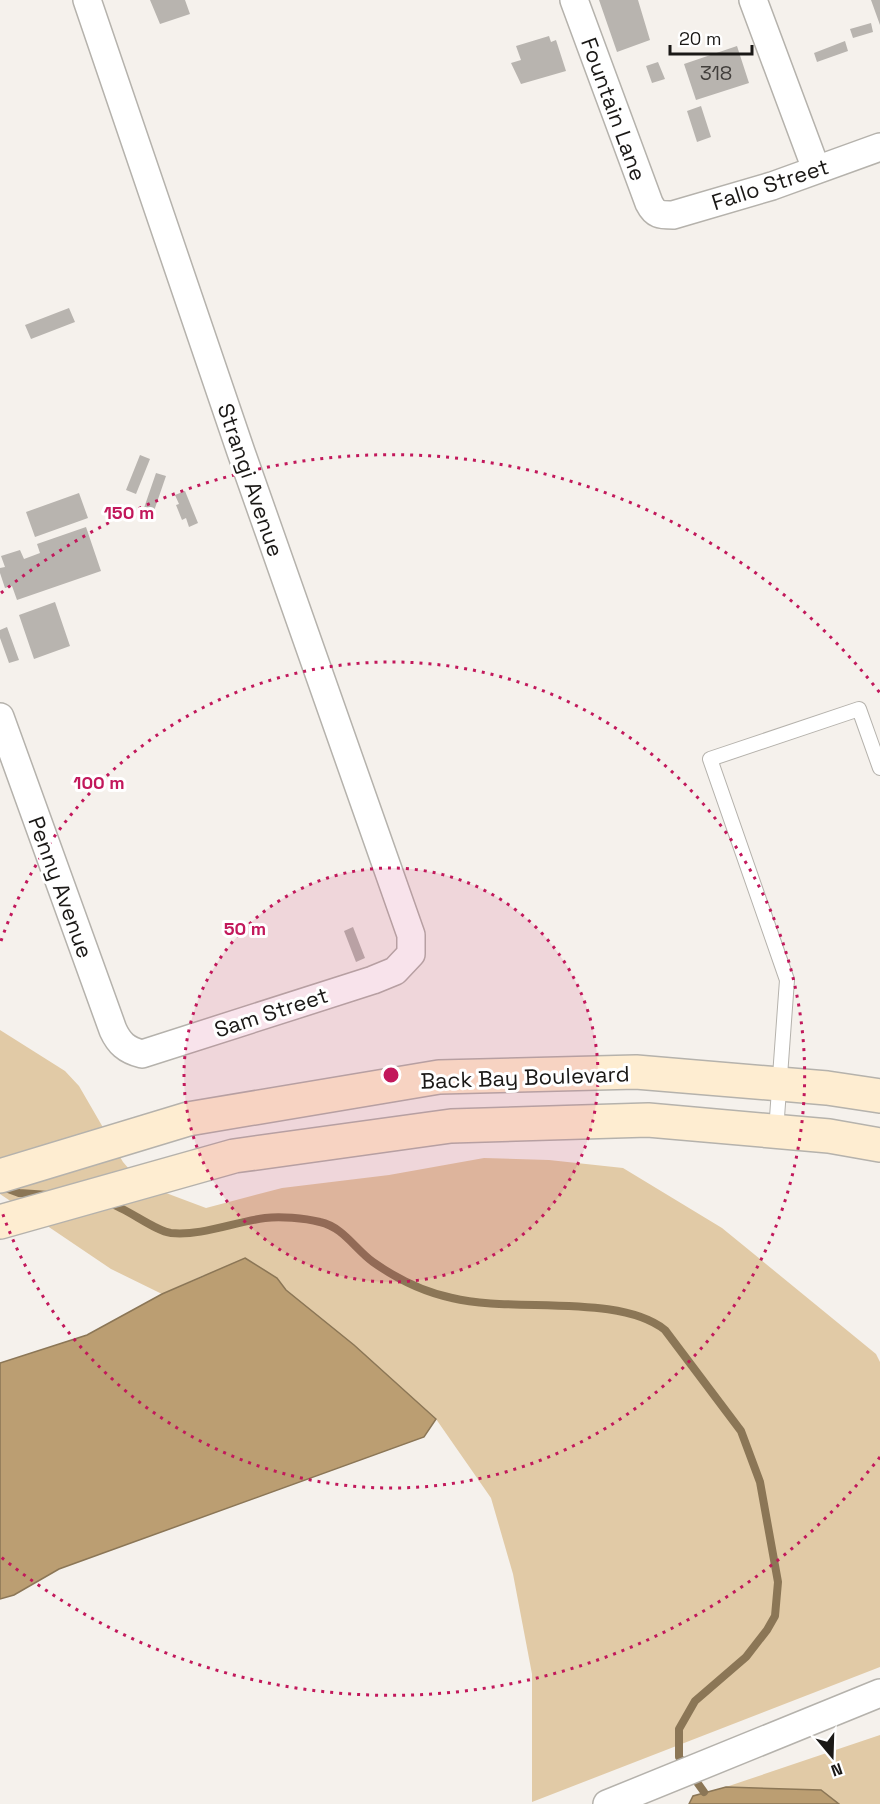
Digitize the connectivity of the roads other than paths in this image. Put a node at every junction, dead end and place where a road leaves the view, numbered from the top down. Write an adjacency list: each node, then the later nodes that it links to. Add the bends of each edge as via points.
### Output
1 (87, 0): 9 (street, Strangi Avenue, via 411,935)
2 (574, 0): 6 (street, Fountain Lane, via 649,203)
3 (753, 0): 5 (street)
4 (880, 147): 5 (street, Fallo Street)
5 (816, 169): 6 (street, Fallo Street, via 684,212)
6 (658, 215)
7 (0, 717): 10 (street, Penny Avenue, via 112,1029)
8 (880, 768): 11 (lane, via 859,709 710,759 787,980)
9 (408, 958): 10 (street, Sam Street, via 395,971 373,980 141,1054)
10 (130, 1051)
11 (781, 1084): 12 (main road, Back Bay Boulevard); 13 (lane); 15 (main road, Back Bay Boulevard, via 636,1072 439,1077 188,1119)
12 (880, 1096)
13 (776, 1131): 14 (main road, Back Bay Boulevard); 16 (main road, Back Bay Boulevard, via 648,1120 451,1126 234,1156)
14 (880, 1145)
15 (0, 1176)
16 (0, 1222)
17 (880, 1693): 18 (street)
18 (607, 1804)

